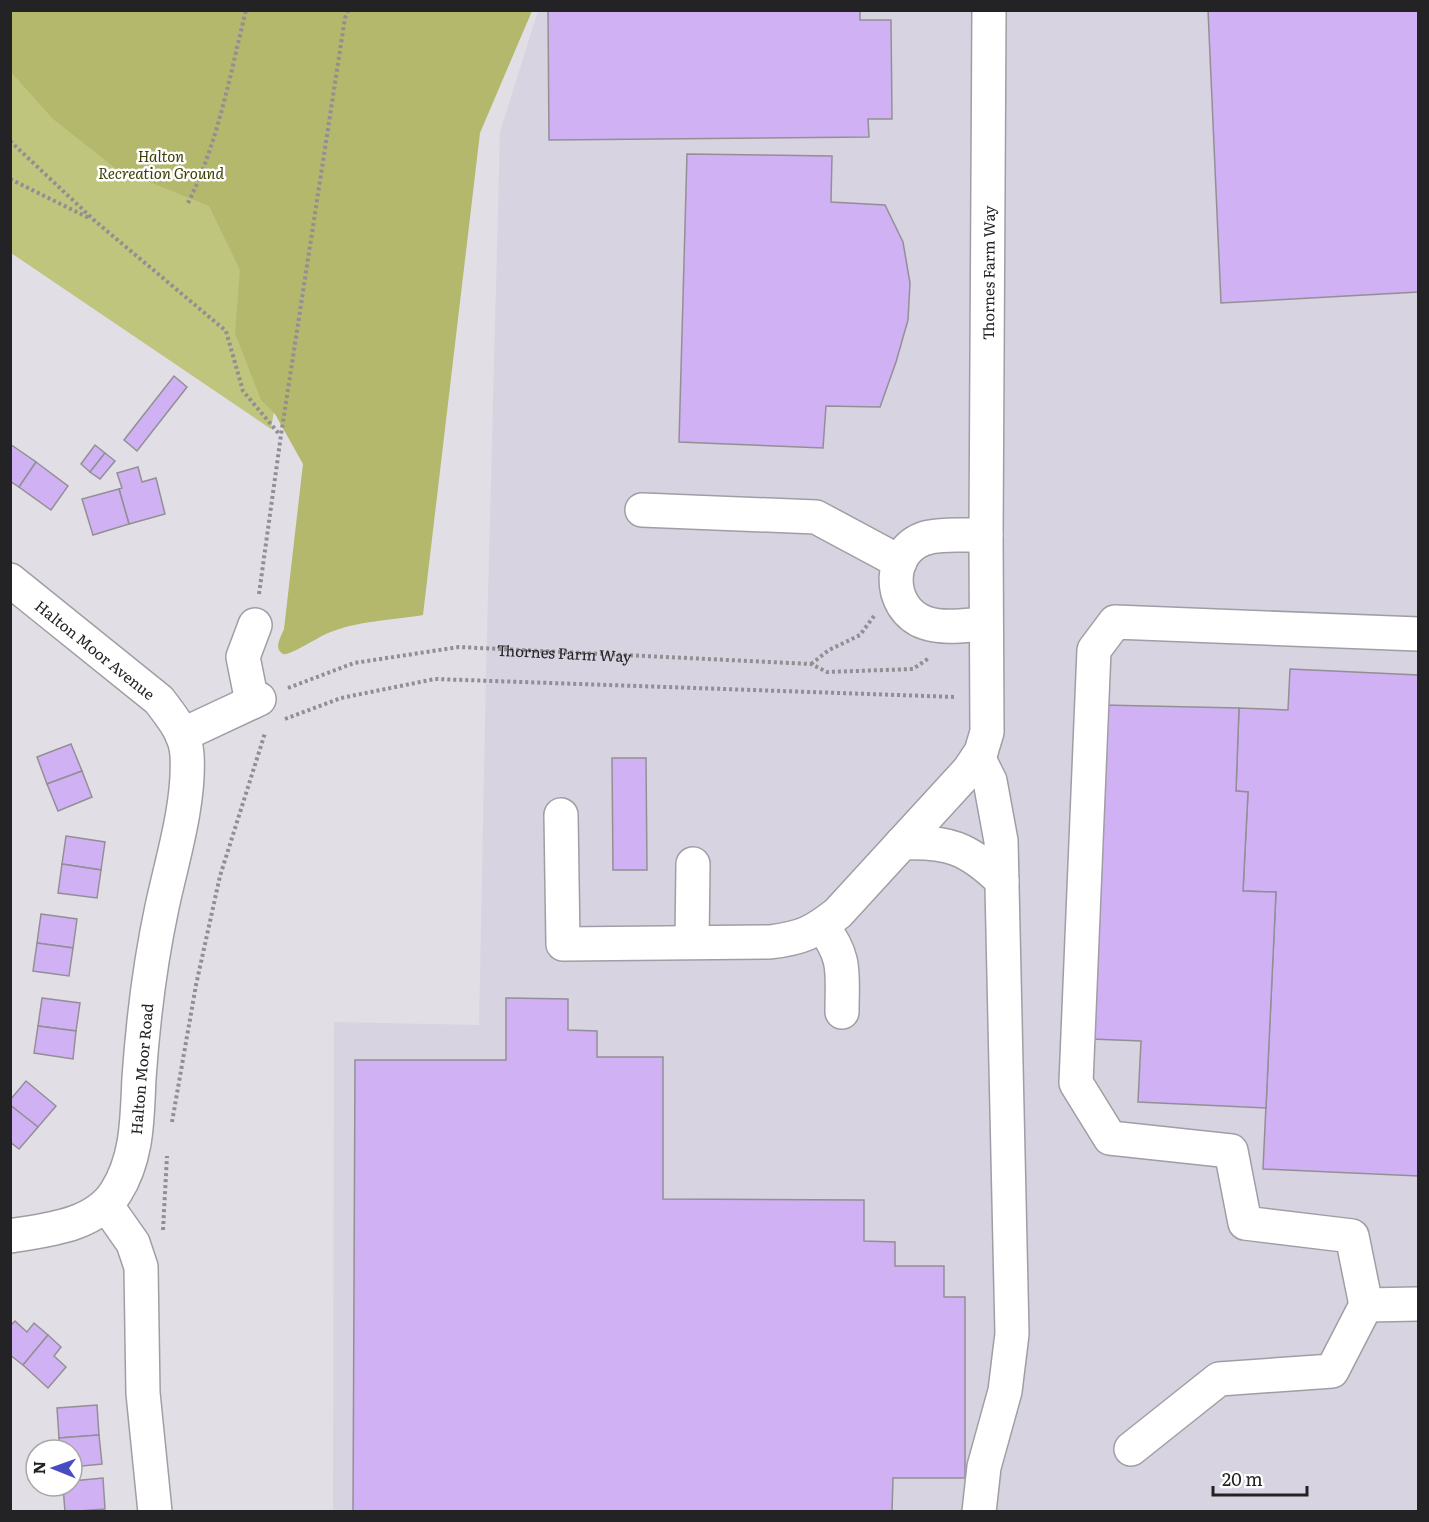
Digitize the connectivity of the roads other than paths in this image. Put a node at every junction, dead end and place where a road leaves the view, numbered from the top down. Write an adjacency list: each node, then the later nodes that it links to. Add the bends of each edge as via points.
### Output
1 (989, 10): 3 (street, Thornes Farm Way)
2 (642, 510): 4 (street, via 816,517)
3 (986, 535): 4 (street, via 930,537 916,542 905,552); 7 (street, Thornes Farm Way)
4 (897, 571): 7 (street, via 897,595 914,617 927,624)
5 (10, 580): 9 (street, Halton Moor Avenue, via 159,700)
6 (255, 625): 9 (street, via 243,657 255,700)
7 (972, 625): 10 (street, Thornes Farm Way, via 987,698 987,732)
8 (1419, 634): 21 (street, via 1115,621 1094,650 1076,1083 1110,1138 1231,1151 1245,1223 1352,1236)
9 (179, 728): 18 (street, Halton Moor Road, via 187,752 188,785 155,942 141,1044 135,1146 116,1192)
10 (978, 757): 12 (street); 14 (street, via 990,781 996,808)
11 (561, 815): 16 (street, via 563,944)
12 (902, 843): 14 (street, via 930,842 957,848 981,861); 15 (street)
13 (693, 864): 16 (street)
14 (1002, 881): 24 (street, via 1012,1334 1005,1391 984,1467)
15 (822, 926): 16 (street, via 795,939); 17 (street, via 839,951)
16 (692, 942)
17 (842, 1012)
18 (105, 1207): 19 (street, via 80,1220); 23 (street, via 133,1243 141,1267 143,1393)
19 (10, 1236)
20 (1419, 1304): 21 (street)
21 (1366, 1305): 22 (street, via 1332,1371 1219,1379)
22 (1131, 1449)
23 (155, 1512)
24 (979, 1512)

